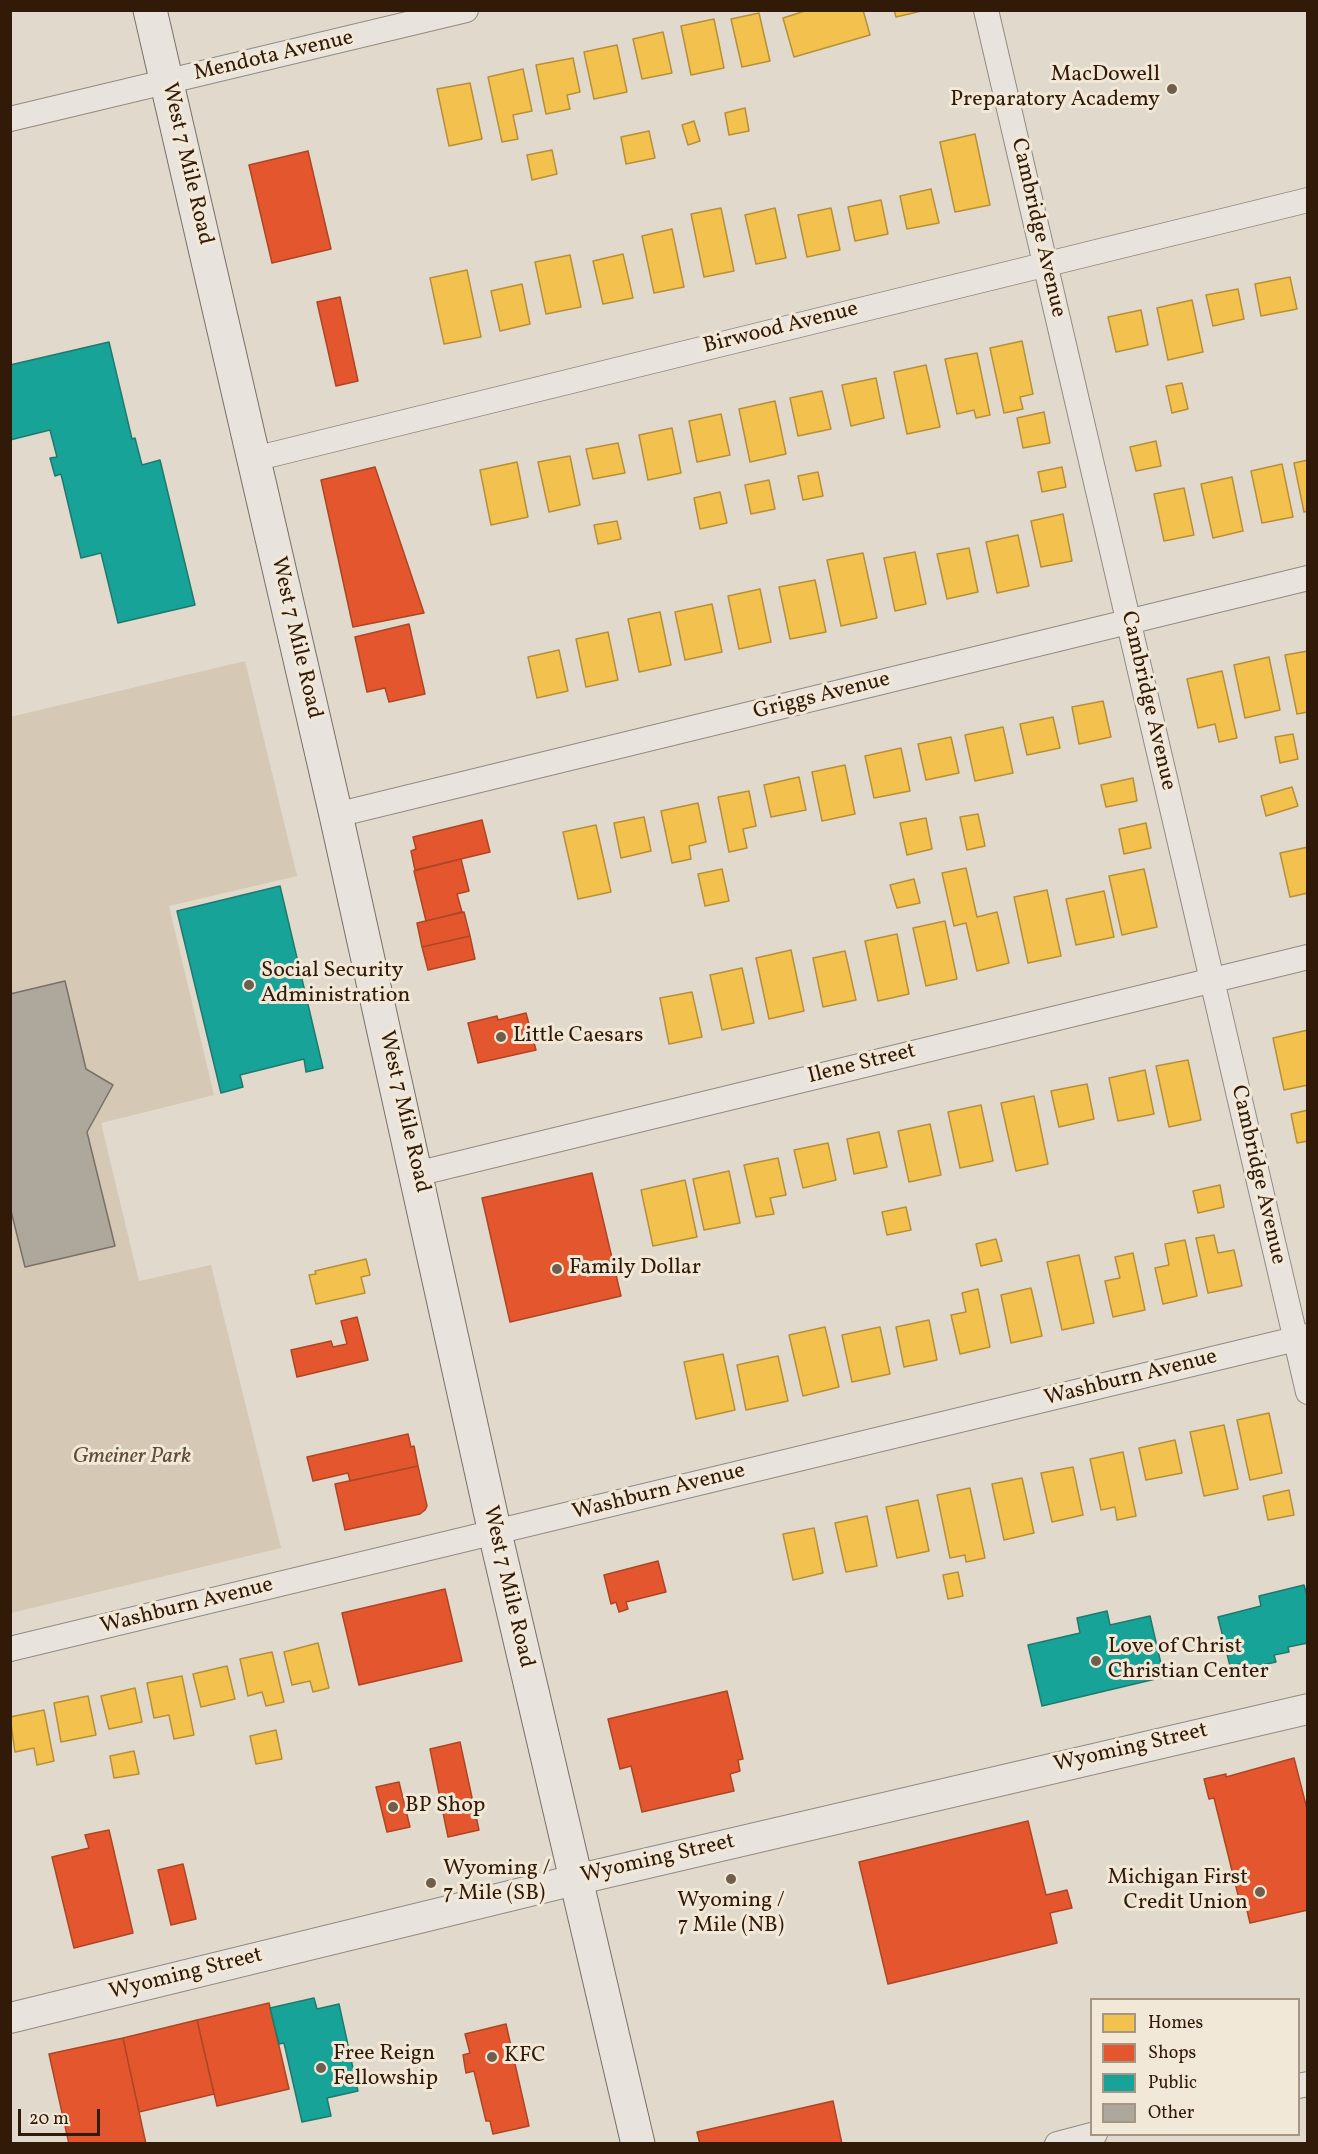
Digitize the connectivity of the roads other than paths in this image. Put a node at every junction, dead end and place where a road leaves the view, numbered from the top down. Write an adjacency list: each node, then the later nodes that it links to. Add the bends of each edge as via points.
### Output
1 (150, 10): 4 (main road, West 7 Mile Road)
2 (466, 10): 4 (street, Mendota Avenue)
3 (987, 10): 7 (street, Cambridge Avenue)
4 (167, 82): 5 (street, Mendota Avenue); 8 (main road, West 7 Mile Road)
5 (10, 119)
6 (1308, 200): 7 (street, Birwood Avenue)
7 (1046, 263): 8 (street, Birwood Avenue); 10 (street, Cambridge Avenue)
8 (254, 459): 11 (main road, West 7 Mile Road)
9 (1308, 578): 10 (street, Griggs Avenue)
10 (1129, 622): 11 (street, Griggs Avenue); 13 (street, Cambridge Avenue)
11 (336, 815): 14 (main road, West 7 Mile Road)
12 (1308, 957): 13 (street, Ilene Street)
13 (1212, 980): 14 (street, Ilene Street); 15 (street, Cambridge Avenue)
14 (416, 1174): 17 (main road, West 7 Mile Road)
15 (1301, 1337): 16 (street, Cambridge Avenue); 17 (street, Washburn Avenue)
16 (1308, 1392)
17 (495, 1533): 18 (street, Washburn Avenue); 20 (main road, West 7 Mile Road)
18 (10, 1649)
19 (1308, 1709): 20 (street, Wyoming Street)
20 (574, 1880): 21 (street, Wyoming Street); 23 (main road, West 7 Mile Road)
21 (10, 2018)
22 (1090, 2135): 24 (street)
23 (638, 2144)
24 (1057, 2144)

